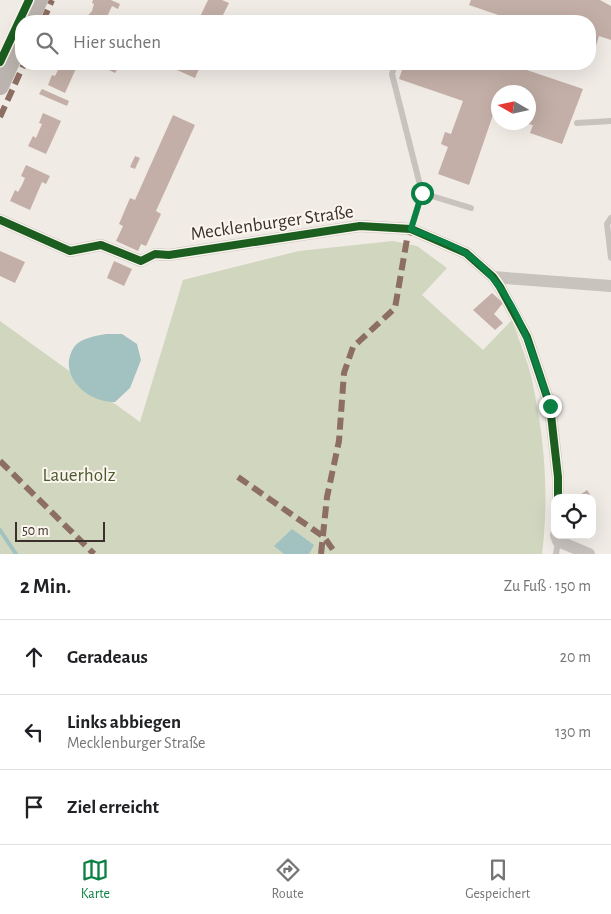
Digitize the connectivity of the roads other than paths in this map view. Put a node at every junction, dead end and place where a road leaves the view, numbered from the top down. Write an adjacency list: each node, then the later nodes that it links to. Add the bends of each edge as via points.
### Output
1 (39, 0): 2 (street)
2 (32, 15)
3 (15, 52): 5 (street)
4 (393, 70): 8 (lane)
5 (0, 86)
6 (611, 121): 7 (lane)
7 (577, 123)
8 (422, 193): 9 (lane); 12 (lane)
9 (471, 208)
10 (611, 218): 13 (lane, via 607,224)
11 (0, 220): 12 (street, Mecklenburger Straße, via 70,252 101,244 141,261 156,254 169,255 360,226)
12 (411, 229): 14 (street, Mecklenburger Straße, via 466,253)
13 (611, 258)
14 (493, 277): 15 (street); 16 (street, Mecklenburger Straße, via 527,336 550,406)
15 (611, 286)
16 (558, 494)
17 (557, 539): 19 (lane)
18 (559, 539): 20 (street)
19 (556, 554)
20 (588, 554)

